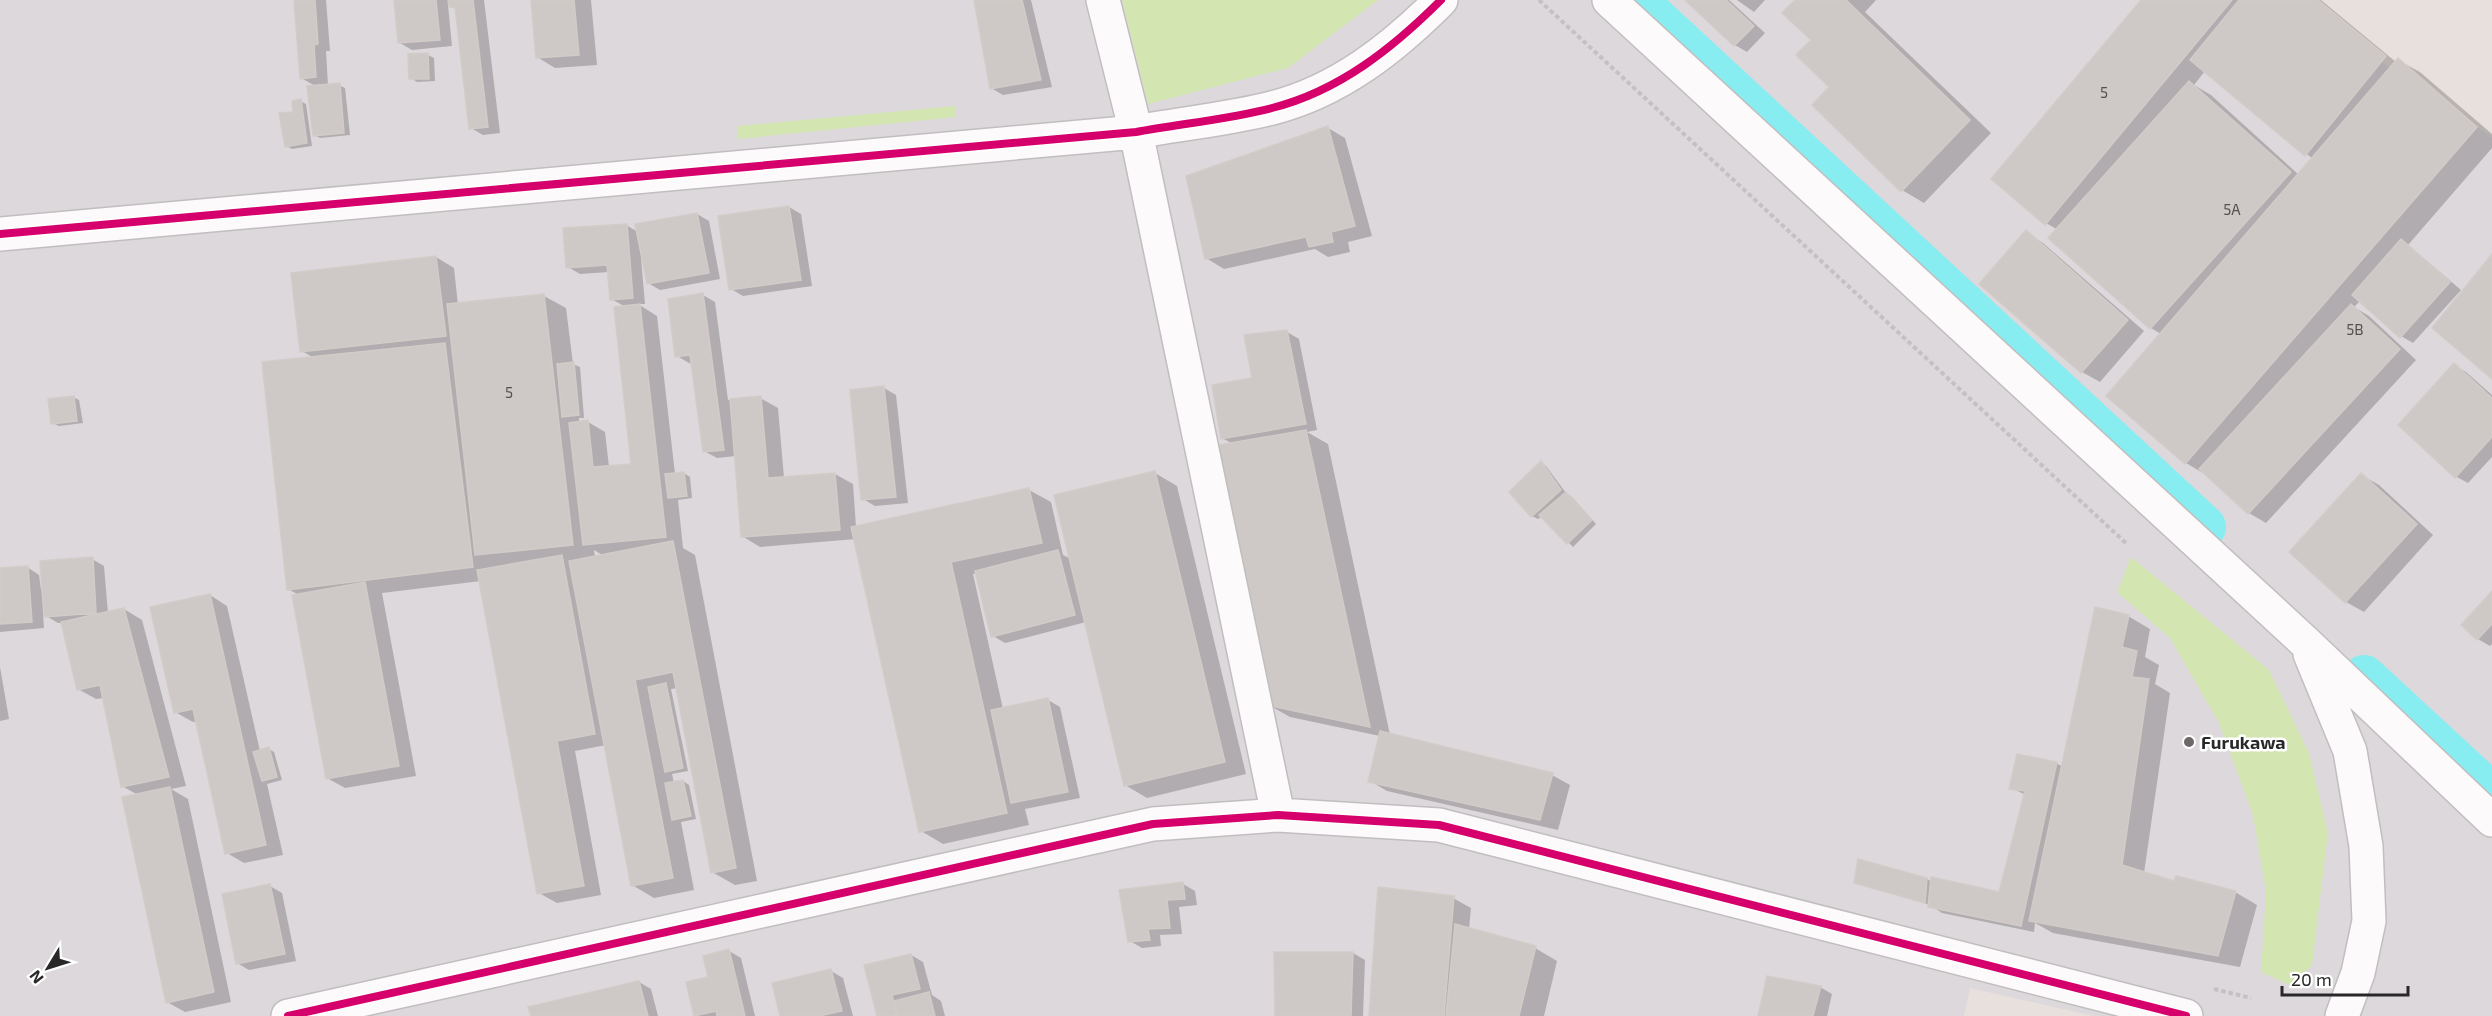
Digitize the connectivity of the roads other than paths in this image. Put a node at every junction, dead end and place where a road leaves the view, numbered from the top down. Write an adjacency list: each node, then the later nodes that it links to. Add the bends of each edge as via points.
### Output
1 (1103, 0): 4 (street)
2 (1441, 0): 4 (street, via 1367,65 1318,92 1272,108)
3 (1609, 0): 6 (street)
4 (1136, 132): 5 (street); 7 (street)
5 (0, 234)
6 (2305, 642): 8 (street); 11 (street, via 2350,751 2366,846 2369,921 2358,973)
7 (1278, 815): 9 (street, via 1153,824); 10 (street, via 1439,825)
8 (2492, 820)
9 (288, 1016)
10 (2186, 1016)
11 (2342, 1016)

